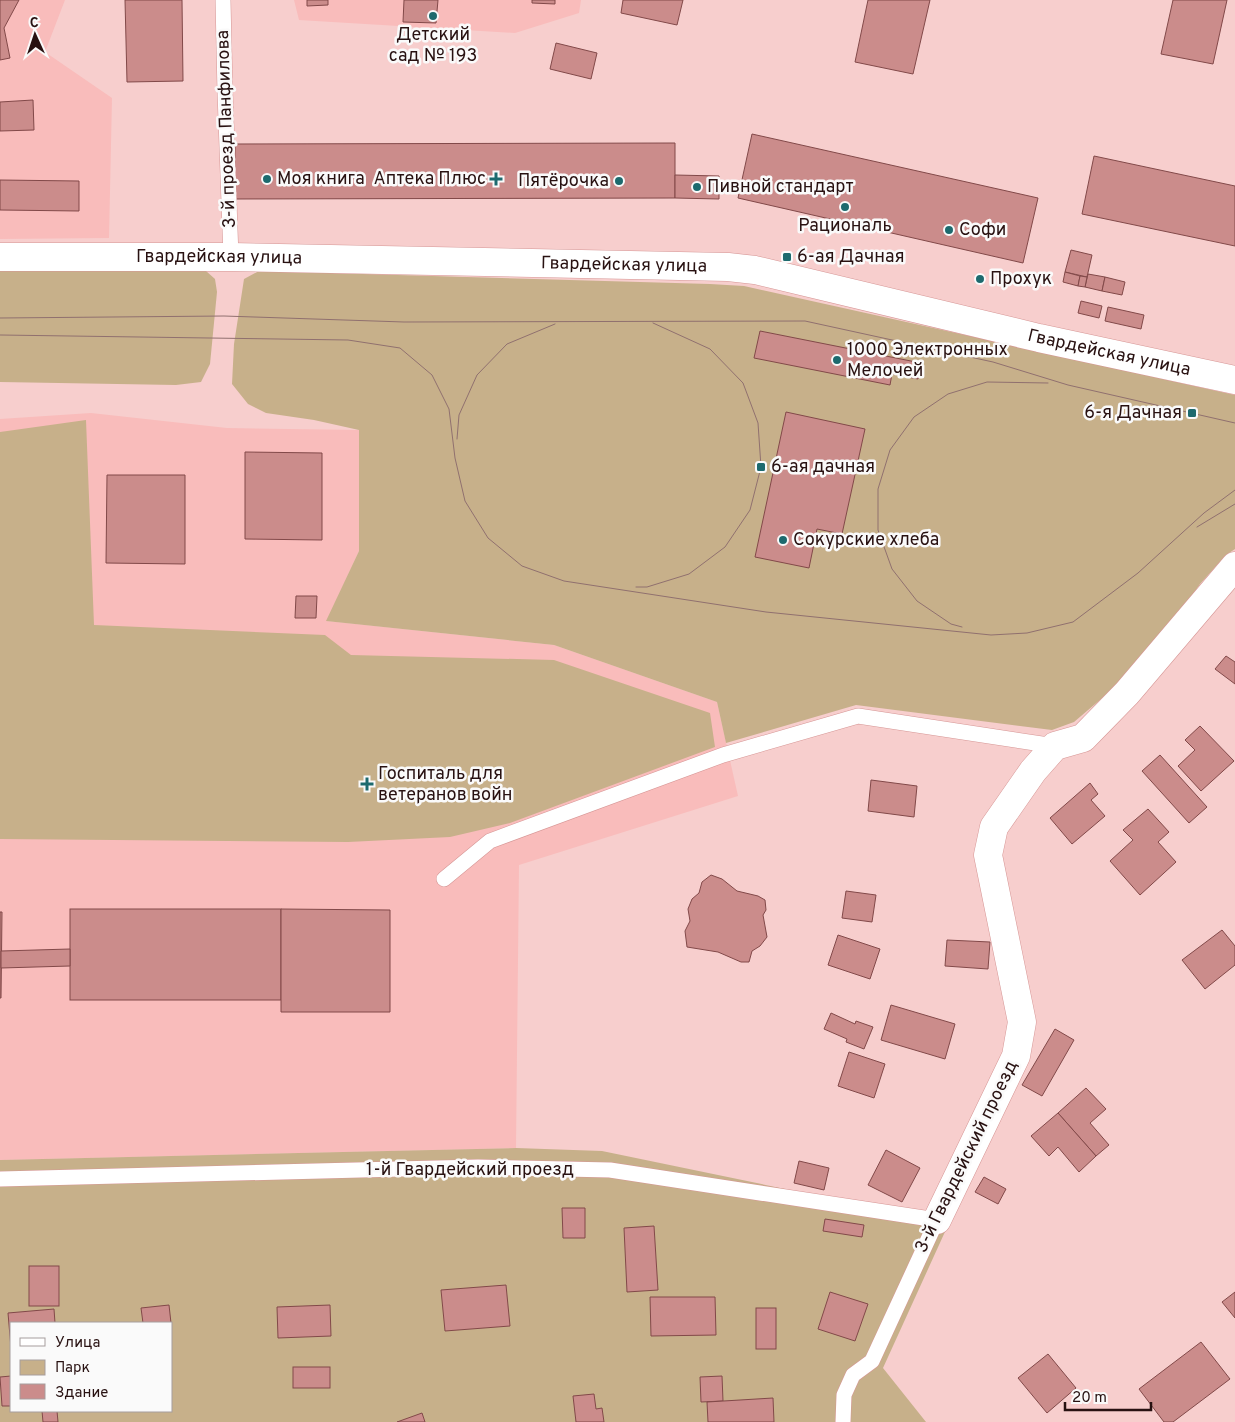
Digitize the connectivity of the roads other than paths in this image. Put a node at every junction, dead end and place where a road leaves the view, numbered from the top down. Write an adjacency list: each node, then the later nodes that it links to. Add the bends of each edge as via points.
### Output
1 (223, 0): 3 (lane, 3-й проезд Панфилова)
2 (0, 257): 3 (street, Гвардейская улица)
3 (231, 257): 4 (street, Гвардейская улица, via 755,270 1039,338)
4 (1235, 380)
5 (1235, 566): 6 (street, via 1127,693 1083,738)
6 (1055, 746): 7 (lane, via 858,716 723,755 490,841); 9 (street, 3-й Гвардейский проезд, via 1033,771 994,827 988,855 1022,1022 1016,1056)
7 (444, 879)
8 (0, 1179): 9 (lane, 1-й Гвардейский проезд, via 478,1167 610,1170)
9 (937, 1220): 10 (lane, 3-й Гвардейский проезд, via 872,1361 853,1376 844,1395)
10 (843, 1422)

